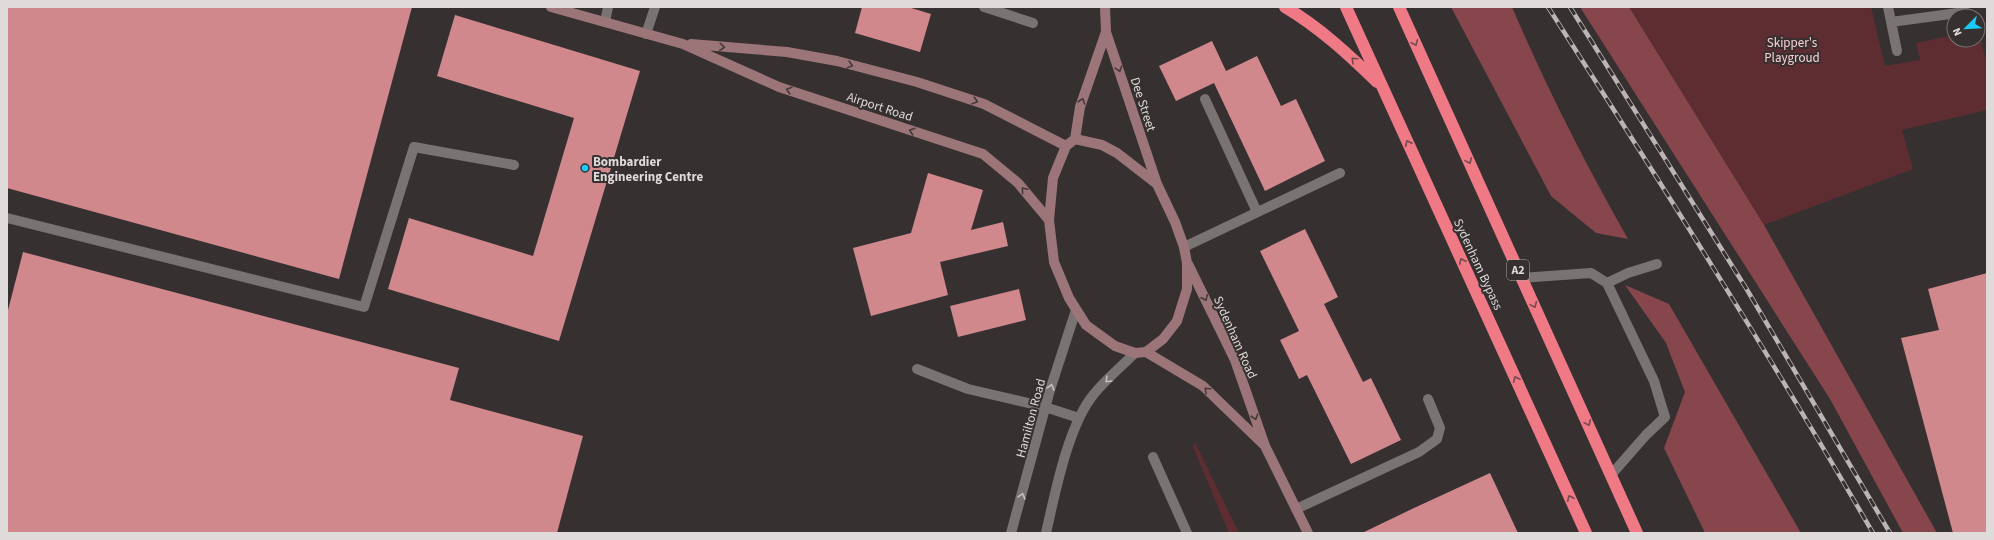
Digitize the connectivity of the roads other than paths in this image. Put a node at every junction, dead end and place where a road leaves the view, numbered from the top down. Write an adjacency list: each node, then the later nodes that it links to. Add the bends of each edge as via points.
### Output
1 (551, 7): 11 (street, Airport Road)
2 (608, 7): 11 (street)
3 (655, 7): 15 (street)
4 (984, 7): 13 (street)
5 (1106, 7): 14 (street, Dee Street)
6 (1285, 7): 18 (highway, one-way to 6, via 1325,35)
7 (1346, 7): 18 (highway, Sydenham Bypass)
8 (1399, 7): 31 (highway, A2, one-way to 31)
9 (1888, 7): 12 (street)
10 (1946, 15): 12 (street)
11 (605, 22): 15 (street, Airport Road)
12 (1891, 22): 17 (street)
13 (1033, 23)
14 (1106, 32): 20 (street, Dee Street, one-way to 14, via 1080,107); 24 (street, Dee Street, one-way to 24)
15 (646, 34): 16 (street, Airport Road)
16 (683, 44): 21 (street, Airport Road, one-way to 21, via 787,52 917,82 984,104); 27 (street, Airport Road, one-way to 16, via 1018,183 983,154 779,86)
17 (1897, 51)
18 (1382, 87): 47 (highway, Sydenham Bypass, one-way to 18)
19 (1204, 99): 25 (street)
20 (1075, 139): 21 (street); 24 (street, via 1112,150)
21 (1066, 146): 27 (street, Sydenham Road, via 1053,178)
22 (514, 165): 26 (street, via 414,147 364,307)
23 (1340, 173): 25 (street)
24 (1157, 184): 28 (street, Dee Street)
25 (1257, 212): 28 (street)
26 (7, 218)
27 (1049, 220): 33 (street, Sydenham Road, via 1054,262)
28 (1184, 247): 29 (street, Dee Street)
29 (1187, 263): 34 (street, via 1186,289 1177,321 1163,339); 39 (street, Sydenham Road, one-way to 39, via 1235,360)
30 (1657, 264): 32 (street)
31 (1522, 278): 32 (street, via 1591,273); 41 (highway, A2, one-way to 41)
32 (1607, 283): 41 (street, via 1654,381 1665,417)
33 (1076, 310): 34 (street, Sydenham Road, via 1086,325 1115,346); 37 (street, Hamilton Road, one-way to 33)
34 (1140, 352): 38 (street, one-way to 38, via 1093,394); 39 (street, Sydenham Road, one-way to 34, via 1203,386)
35 (917, 369): 37 (street, via 968,390)
36 (1428, 399): 42 (street, via 1440,428 1437,439 1419,452)
37 (1045, 407): 38 (street); 43 (street, Hamilton Road, one-way to 37)
38 (1080, 418): 44 (street, via 1063,461)
39 (1265, 446): 42 (street, Sydenham Road)
40 (1153, 457): 45 (street)
41 (1611, 475): 48 (highway, A2)
42 (1296, 509): 46 (street, Sydenham Road)
43 (1011, 533)
44 (1046, 533)
45 (1187, 533)
46 (1308, 533)
47 (1586, 533)
48 (1637, 533)

